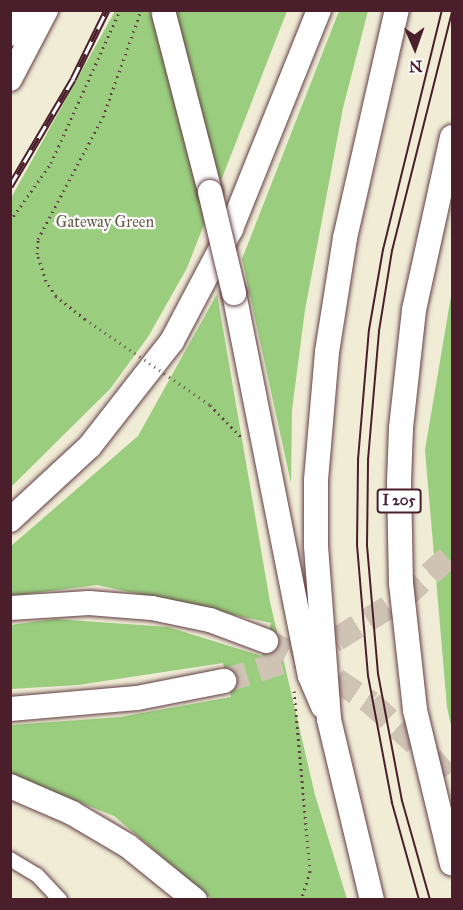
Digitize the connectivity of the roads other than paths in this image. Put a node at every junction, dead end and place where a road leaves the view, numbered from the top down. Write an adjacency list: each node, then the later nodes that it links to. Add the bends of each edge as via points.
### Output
1 (319, 10): 8 (highway, via 231,229 172,340 90,446)
2 (397, 10): 13 (highway, via 357,182 327,352 316,480 316,545)
3 (152, 12): 13 (highway, bridge, via 210,192 234,293 310,676)
4 (37, 13): 5 (highway); 6 (highway)
5 (10, 34)
6 (10, 79)
7 (453, 137): 16 (highway, I 205, via 414,310 399,482 401,583 415,710)
8 (10, 520)
9 (10, 608): 10 (highway, via 89,603 152,608 210,620)
10 (266, 641)
11 (224, 681): 12 (highway, via 137,698)
12 (10, 709)
13 (328, 719): 19 (highway)
14 (10, 786): 18 (highway, via 72,813 128,846)
15 (10, 859): 17 (street, via 37,875)
16 (453, 864)
17 (60, 900)
18 (195, 900)
19 (372, 900)

